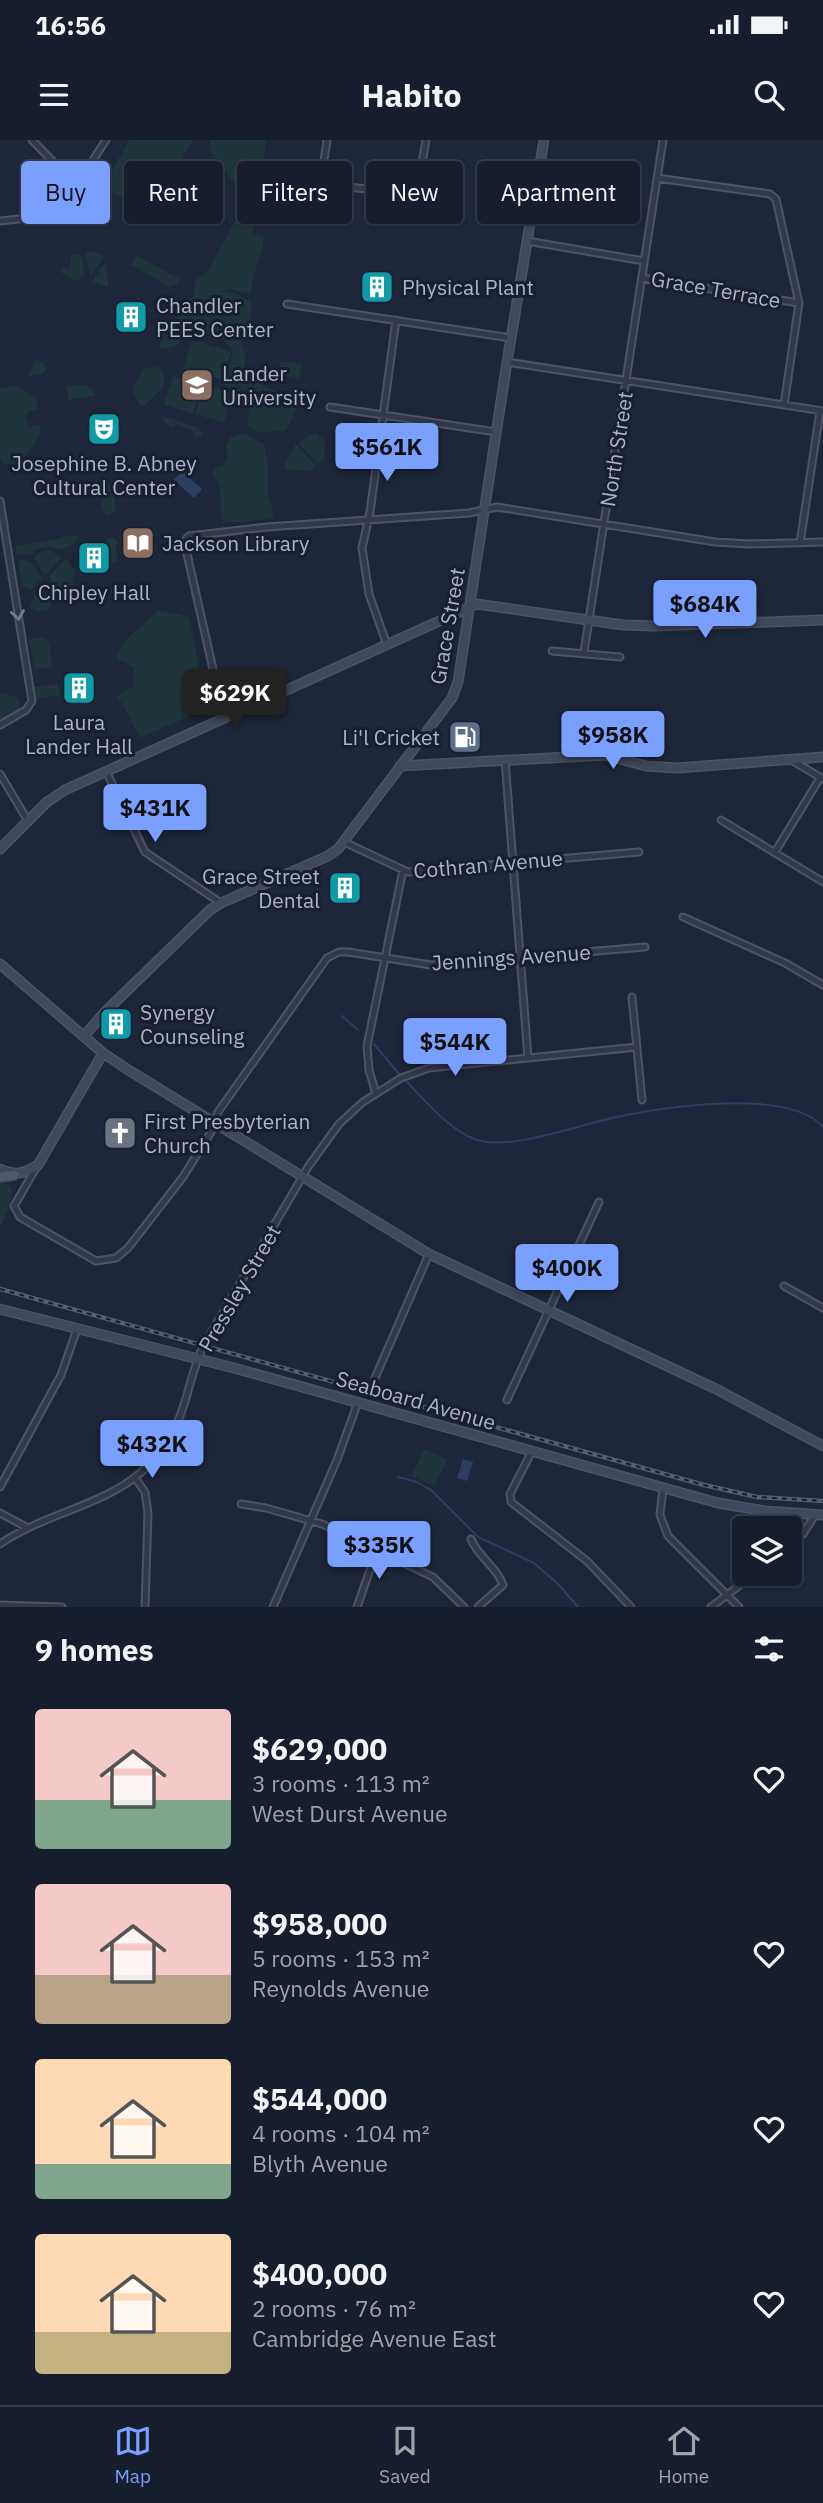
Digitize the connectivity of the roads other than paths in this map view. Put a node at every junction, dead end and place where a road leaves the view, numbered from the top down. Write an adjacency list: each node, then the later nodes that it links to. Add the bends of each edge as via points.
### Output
1 (32, 140): 7 (street)
2 (106, 140): 8 (street)
3 (327, 140): 4 (street, via 322,174 327,184 393,192 407,188 418,177)
4 (426, 140)
5 (544, 140): 12 (main road, Grace Street)
6 (663, 140): 9 (street)
7 (52, 161)
8 (92, 161)
9 (657, 178): 13 (street); 15 (street, via 774,196)
10 (21, 219): 11 (street)
11 (0, 221)
12 (527, 241): 13 (street, Grace Terrace); 18 (main road, Grace Street)
13 (644, 261): 14 (street, Grace Terrace)
14 (642, 278): 15 (street, Grace Terrace); 20 (street, North Street)
15 (799, 303): 21 (street)
16 (287, 304): 17 (street)
17 (397, 320): 18 (street); 24 (street)
18 (511, 338): 19 (main road, Grace Street)
19 (507, 362): 20 (street); 25 (main road, Grace Street)
20 (626, 380): 21 (street); 29 (street, North Street)
21 (784, 405): 23 (street)
22 (330, 407): 24 (street)
23 (822, 411): 31 (street)
24 (383, 415): 25 (street); 28 (street)
25 (496, 432): 27 (main road, Grace Street)
26 (0, 501): 32 (street)
27 (483, 510): 28 (street); 29 (street, via 497,507); 33 (main road, Grace Street)
28 (367, 521): 36 (street, via 362,548 366,582); 40 (street, via 187,538)
29 (604, 523): 31 (street, via 715,542); 34 (street, North Street)
30 (823, 542): 31 (street)
31 (800, 543)
32 (3, 549): 41 (street, one-way to 41, via 32,701 26,710)
33 (469, 607): 34 (main road, via 484,605); 36 (main road); 45 (main road, Grace Street, via 455,693)
34 (589, 620): 35 (main road, via 653,626); 38 (street, North Street)
35 (823, 620)
36 (387, 645): 40 (main road)
37 (552, 651): 38 (street)
38 (584, 652): 39 (street)
39 (620, 657)
40 (224, 718): 46 (main road)
41 (0, 725)
42 (823, 757): 43 (main road)
43 (790, 759): 44 (main road, via 669,768 605,755); 48 (street)
44 (505, 760): 45 (main road); 55 (street)
45 (400, 766): 51 (main road, Grace Street)
46 (106, 771): 50 (main road, via 57,794); 58 (street, via 145,852)
47 (0, 774): 50 (street)
48 (822, 779): 54 (street)
49 (721, 820): 54 (street)
50 (28, 821): 52 (main road)
51 (344, 842): 56 (street, Cothran Avenue); 58 (main road, Grace Street, via 328,856)
52 (0, 849)
53 (639, 852): 55 (street, Cothran Avenue)
54 (775, 852): 57 (street)
55 (513, 863): 56 (street, Cothran Avenue); 61 (street)
56 (403, 870): 62 (street)
57 (823, 881)
58 (220, 903): 66 (main road, Grace Street)
59 (683, 917): 64 (street)
60 (645, 947): 61 (street, Jennings Avenue)
61 (520, 957): 62 (street, Jennings Avenue, via 431,964); 69 (street)
62 (385, 958): 70 (street, via 367,1046); 72 (street, Jennings Avenue, via 345,952 323,961)
63 (0, 964): 66 (main road)
64 (823, 985)
65 (632, 998): 67 (street)
66 (84, 1036): 68 (main road)
67 (637, 1047): 69 (street, Pressley Street); 71 (street)
68 (103, 1053): 72 (main road); 73 (main road)
69 (528, 1058): 70 (street, Pressley Street, via 429,1068)
70 (376, 1094): 77 (street, Pressley Street, via 339,1124)
71 (642, 1100)
72 (214, 1122): 73 (street, Jennings Avenue, via 183,1177 116,1258 96,1261 20,1217 15,1206); 77 (main road)
73 (38, 1165): 75 (main road)
74 (0, 1169): 75 (main road)
75 (14, 1175): 76 (main road)
76 (0, 1177)
77 (303, 1177): 79 (main road); 85 (street, Pressley Street)
78 (599, 1202): 83 (street)
79 (429, 1254): 83 (main road); 86 (street)
80 (784, 1286): 81 (street)
81 (823, 1308)
82 (0, 1309): 84 (main road, Seaboard Avenue)
83 (547, 1310): 87 (street); 89 (main road, via 716,1389)
84 (77, 1329): 85 (main road, Seaboard Avenue); 92 (street, via 61,1375)
85 (197, 1358): 88 (main road, Seaboard Avenue); 91 (street, Pressley Street, via 173,1433)
86 (375, 1378)
87 (507, 1400)
88 (358, 1402): 90 (main road, Seaboard Avenue); 97 (street)
89 (823, 1446)
90 (533, 1451): 93 (main road, Seaboard Avenue); 113 (street, via 510,1494 511,1502 587,1561)
91 (135, 1478): 98 (street, Pressley Street, via 109,1495); 108 (street, via 145,1492 148,1513)
92 (0, 1487)
93 (663, 1488): 96 (main road, Seaboard Avenue, via 743,1508); 104 (street, via 660,1515 668,1536)
94 (241, 1504): 97 (street)
95 (0, 1513): 98 (street)
96 (819, 1515): 99 (street)
97 (311, 1520): 102 (street); 109 (street)
98 (28, 1528): 101 (street, Pressley Street)
99 (802, 1535)
100 (471, 1539): 112 (street, via 503,1585)
101 (0, 1544)
102 (377, 1550): 110 (street); 111 (street, via 433,1577)
103 (739, 1586): 104 (street)
104 (727, 1595): 114 (street); 115 (street)
105 (0, 1605): 106 (street)
106 (33, 1606): 107 (street)
107 (62, 1607)
108 (145, 1607)
109 (273, 1607)
110 (356, 1607)
111 (464, 1607)
112 (478, 1607)
113 (631, 1607)
114 (711, 1607)
115 (739, 1607)

